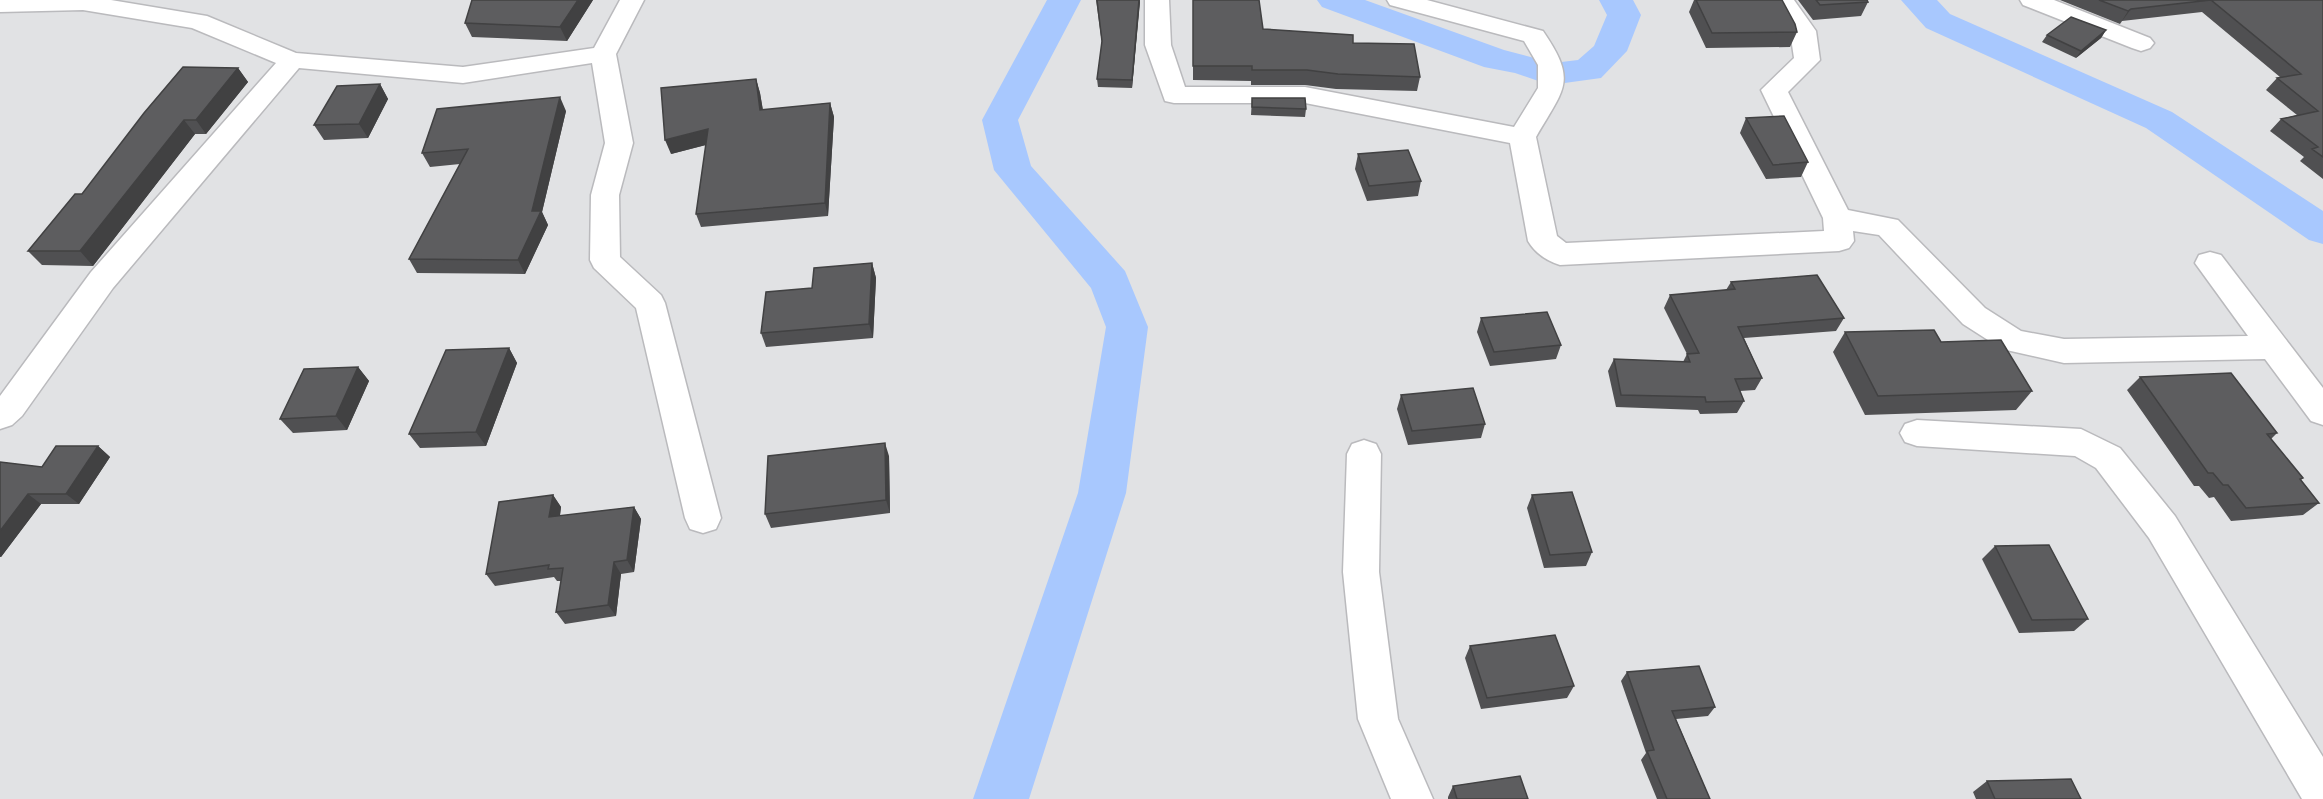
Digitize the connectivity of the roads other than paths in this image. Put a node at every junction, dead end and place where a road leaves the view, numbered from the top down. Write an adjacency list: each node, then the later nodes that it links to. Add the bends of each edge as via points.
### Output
1 (632, 0): 8 (street)
2 (1157, 0): 10 (street, via 1158,45 1174,95 1305,95)
3 (1398, 0): 10 (street, via 1534,36 1551,76)
4 (1782, 0): 11 (street, via 1803,31 1807,60 1774,90)
5 (2032, 0): 7 (street)
6 (0, 5): 9 (street, via 83,3 198,21)
7 (2140, 43)
8 (603, 54): 9 (street, via 463,75); 18 (street, via 619,143 605,195 605,260 650,303)
9 (292, 60): 15 (street, via 102,280)
10 (1522, 137): 11 (street, via 1543,241 1560,254 1839,241)
11 (1838, 218): 13 (street, via 1888,227 1974,316 2013,341 2064,351)
12 (2210, 263): 13 (street)
13 (2274, 347): 14 (street)
14 (2323, 412)
15 (0, 416)
16 (1917, 433): 19 (street, via 2081,442 2108,458 2162,527)
17 (1364, 454): 20 (street, via 1361,572 1378,720)
18 (703, 518)
19 (2323, 795)
20 (1412, 799)

